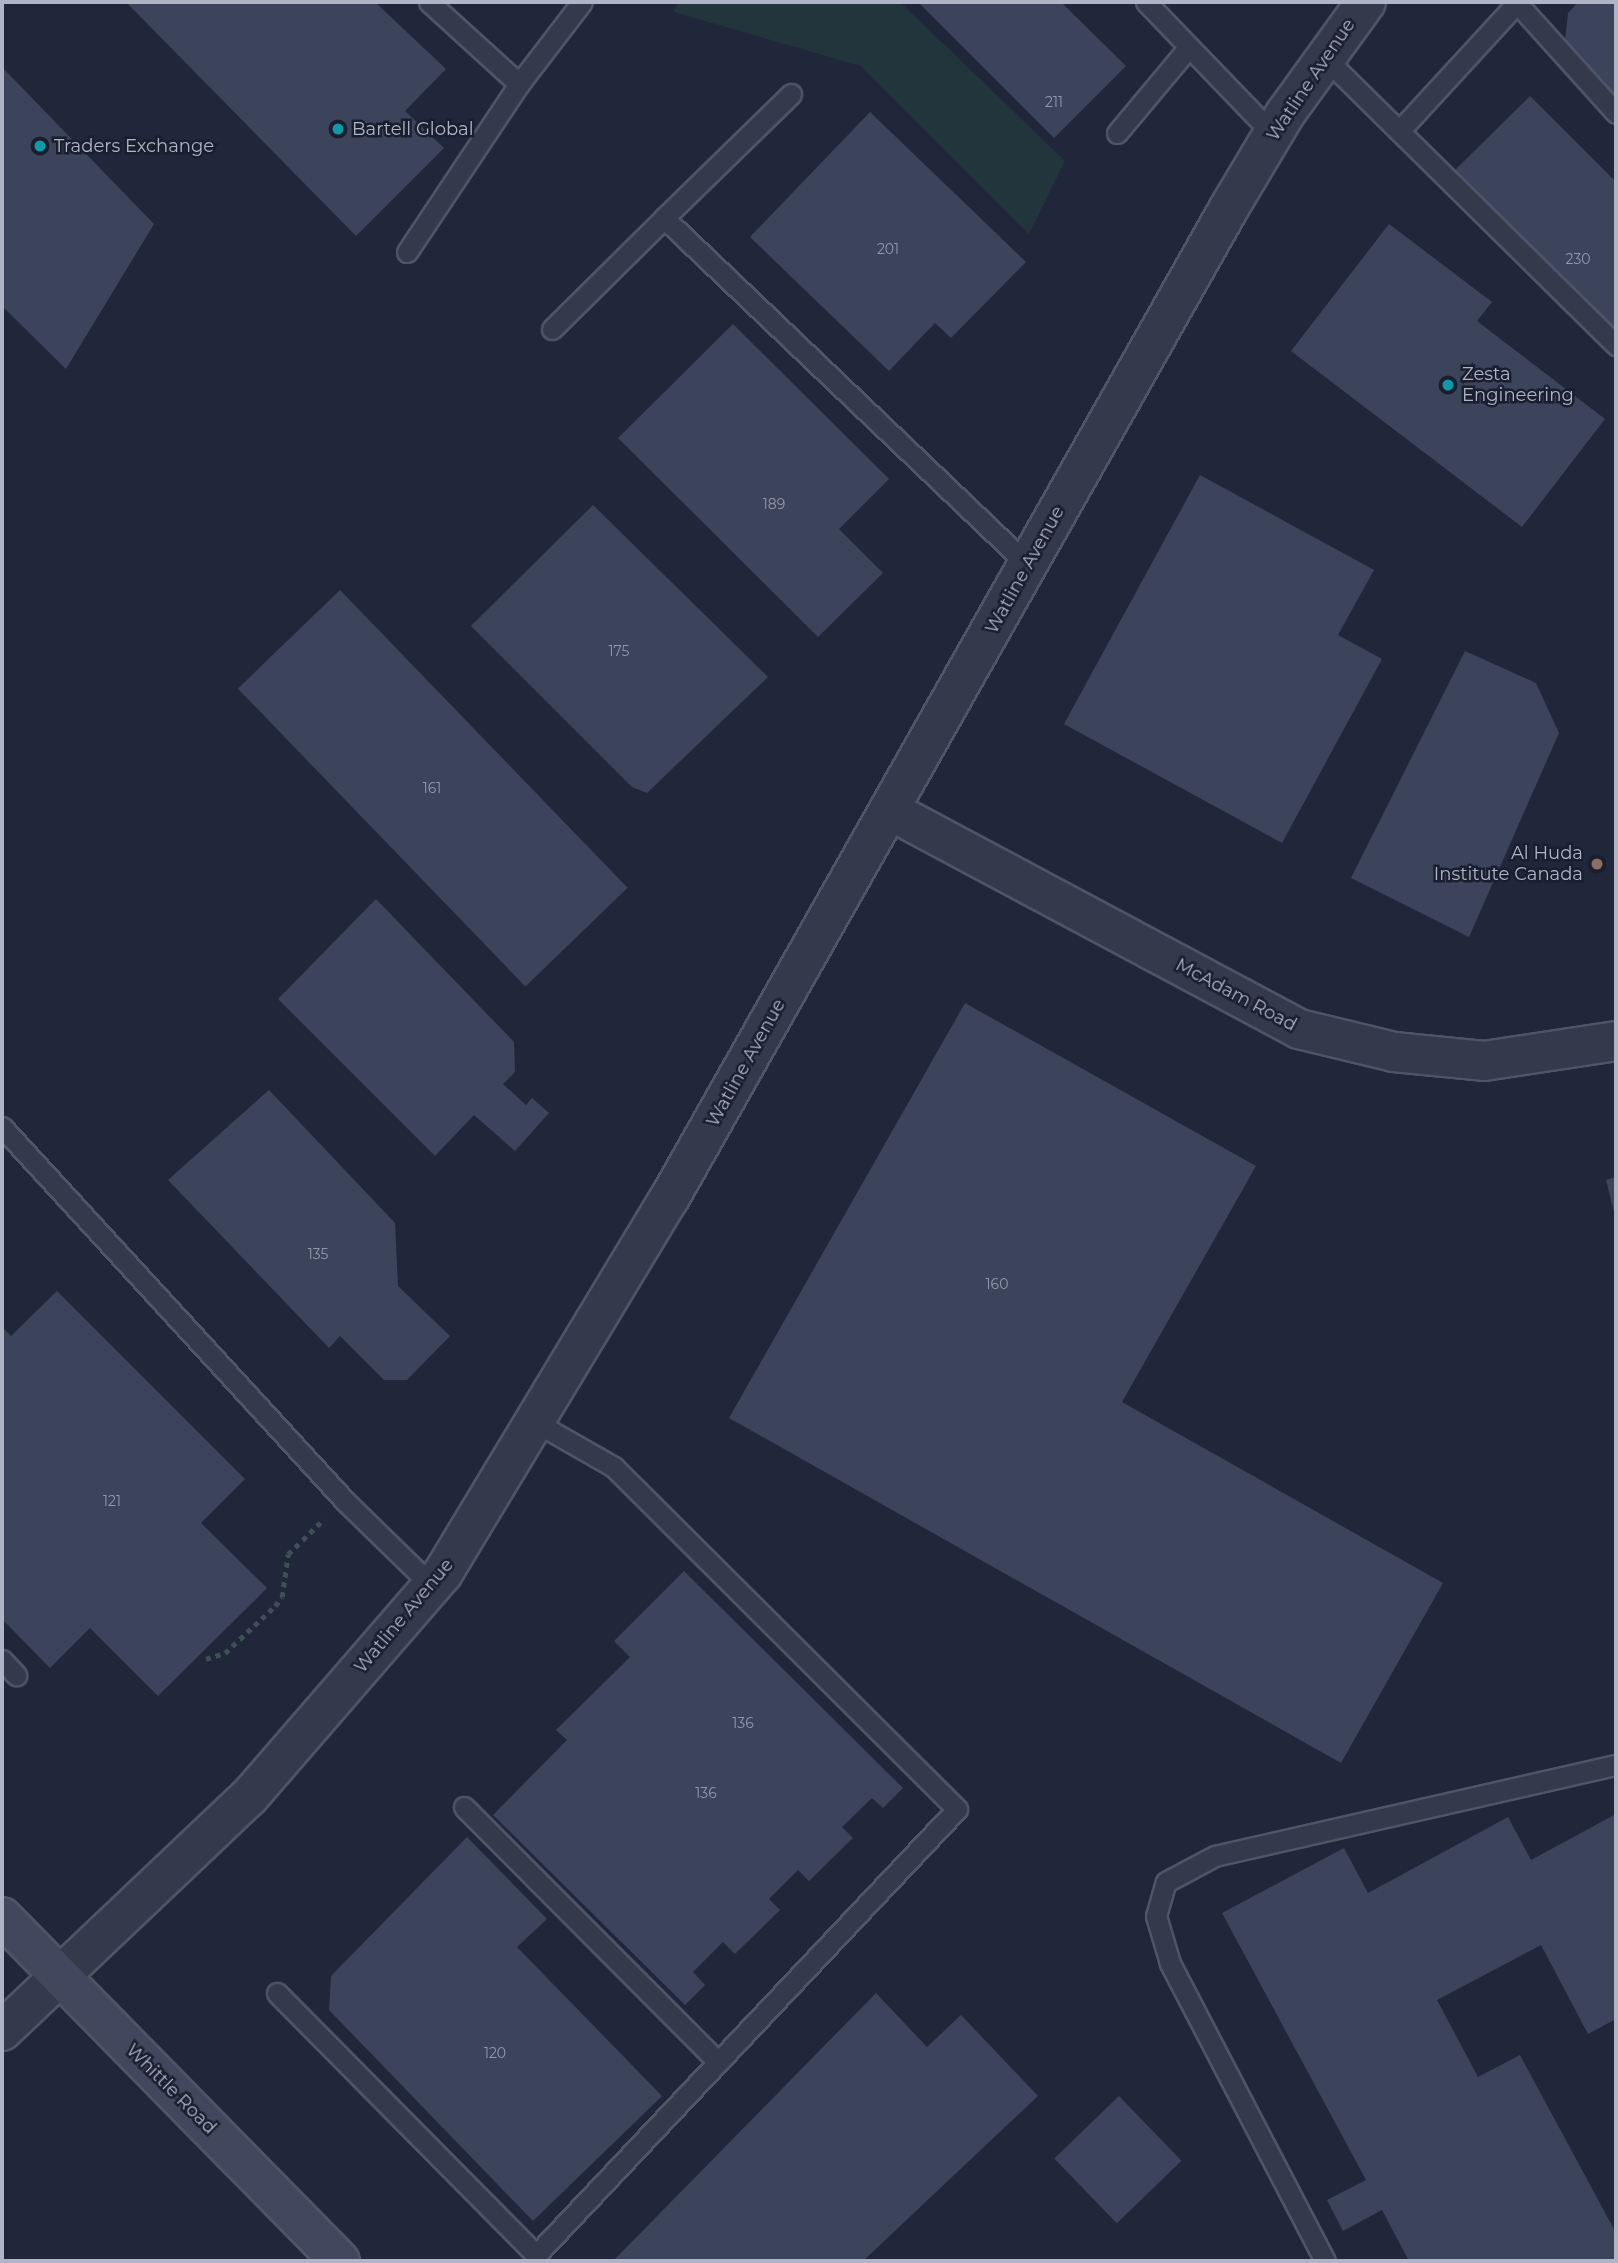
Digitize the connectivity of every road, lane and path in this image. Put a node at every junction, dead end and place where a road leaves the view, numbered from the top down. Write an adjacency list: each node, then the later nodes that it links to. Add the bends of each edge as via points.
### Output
1 (429, 2): 8 (lane)
2 (582, 2): 8 (lane)
3 (1146, 2): 6 (lane)
4 (1366, 2): 7 (street, Watline Avenue)
5 (1516, 2): 10 (lane); 11 (lane)
6 (1189, 47): 12 (lane); 13 (lane)
7 (1325, 58): 11 (lane); 13 (street, Watline Avenue)
8 (519, 84): 15 (lane)
9 (791, 94): 14 (lane)
10 (1616, 113)
11 (1401, 129): 17 (lane)
12 (1117, 133)
13 (1274, 135): 18 (street, Watline Avenue)
14 (664, 218): 16 (lane); 18 (lane)
15 (407, 252)
16 (552, 329)
17 (1616, 345)
18 (1028, 565): 19 (street, Watline Avenue)
19 (889, 810): 20 (street, McAdam Road, via 1299,1029 1394,1052 1484,1061); 22 (street, Watline Avenue)
20 (1616, 1041)
21 (2, 1127): 23 (lane)
22 (537, 1423): 24 (street, Watline Avenue); 34 (lane, via 614,1467 957,1809)
23 (346, 1502): 24 (lane); 25 (path, via 297,1540 275,1606 225,1653)
24 (432, 1586): 31 (street, Watline Avenue, via 249,1797)
25 (206, 1659)
26 (2, 1660): 27 (lane)
27 (16, 1675)
28 (1616, 1765): 36 (lane, via 1215,1856 1166,1882 1156,1916 1170,1962)
29 (464, 1807): 34 (lane)
30 (2, 1917): 31 (street, Whittle Road)
31 (58, 1975): 33 (street, Watline Avenue); 35 (street, Whittle Road)
32 (277, 1993): 34 (lane, via 536,2255)
33 (2, 2031)
34 (718, 2062)
35 (340, 2261)
36 (1325, 2261)

